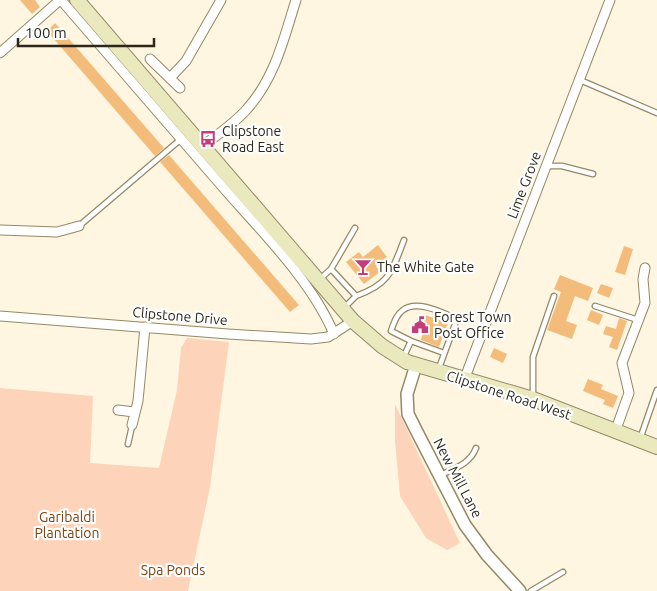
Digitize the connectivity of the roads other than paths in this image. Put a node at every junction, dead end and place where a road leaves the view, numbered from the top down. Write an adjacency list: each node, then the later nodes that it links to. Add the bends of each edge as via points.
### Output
1 (61, 0): 6 (street); 12 (street)
2 (77, 0): 13 (main road)
3 (221, 0): 8 (street, via 188,58)
4 (296, 0): 13 (street, via 277,60 258,95 242,114)
5 (610, 0): 9 (street, Lime Grove)
6 (0, 53)
7 (150, 60): 8 (street)
8 (170, 78): 10 (street)
9 (580, 80): 11 (lane); 14 (street, Lime Grove)
10 (180, 88)
11 (657, 113)
12 (181, 139): 16 (lane); 31 (street, via 310,291)
13 (204, 146): 22 (main road)
14 (546, 166): 15 (lane, via 562,166); 37 (street, Lime Grove)
15 (593, 174)
16 (79, 226): 18 (street, via 57,232)
17 (355, 228): 21 (lane)
18 (0, 230)
19 (404, 240): 23 (lane, via 386,279 378,287)
20 (645, 268): 28 (street, via 645,303)
21 (331, 269): 22 (lane); 23 (lane)
22 (318, 281): 26 (main road)
23 (356, 296): 26 (lane)
24 (554, 296): 39 (lane, via 533,357)
25 (595, 306): 28 (lane)
26 (343, 309): 29 (main road)
27 (0, 316): 30 (street, Clipstone Drive)
28 (638, 320): 43 (street, via 622,363 629,393)
29 (353, 321): 31 (street, Clipstone Drive); 34 (main road)
30 (145, 327): 31 (street, Clipstone Drive, via 312,339); 41 (street, via 138,401)
31 (334, 334)
32 (411, 341): 33 (lane); 33 (lane, via 391,331 403,309 414,306 443,313 457,319); 34 (lane)
33 (444, 353): 36 (lane)
34 (402, 360): 35 (main road)
35 (416, 365): 36 (main road, Clipstone Road West); 48 (street, New Mill Lane, via 406,394 408,414)
36 (437, 372): 37 (main road, Clipstone Road West)
37 (464, 380): 39 (main road, Clipstone Road West)
38 (657, 390): 44 (lane)
39 (532, 399): 43 (main road, Clipstone Road West)
40 (118, 410): 41 (street)
41 (134, 412): 42 (street)
42 (132, 425): 45 (lane)
43 (615, 432): 44 (main road, Clipstone Road West)
44 (640, 441): 46 (main road, Clipstone Road West)
45 (128, 444)
46 (657, 447)
47 (476, 448): 48 (lane, via 467,462)
48 (440, 476): 50 (street, New Mill Lane, via 465,525)
49 (563, 572): 51 (lane)
50 (520, 591)
51 (531, 591)

